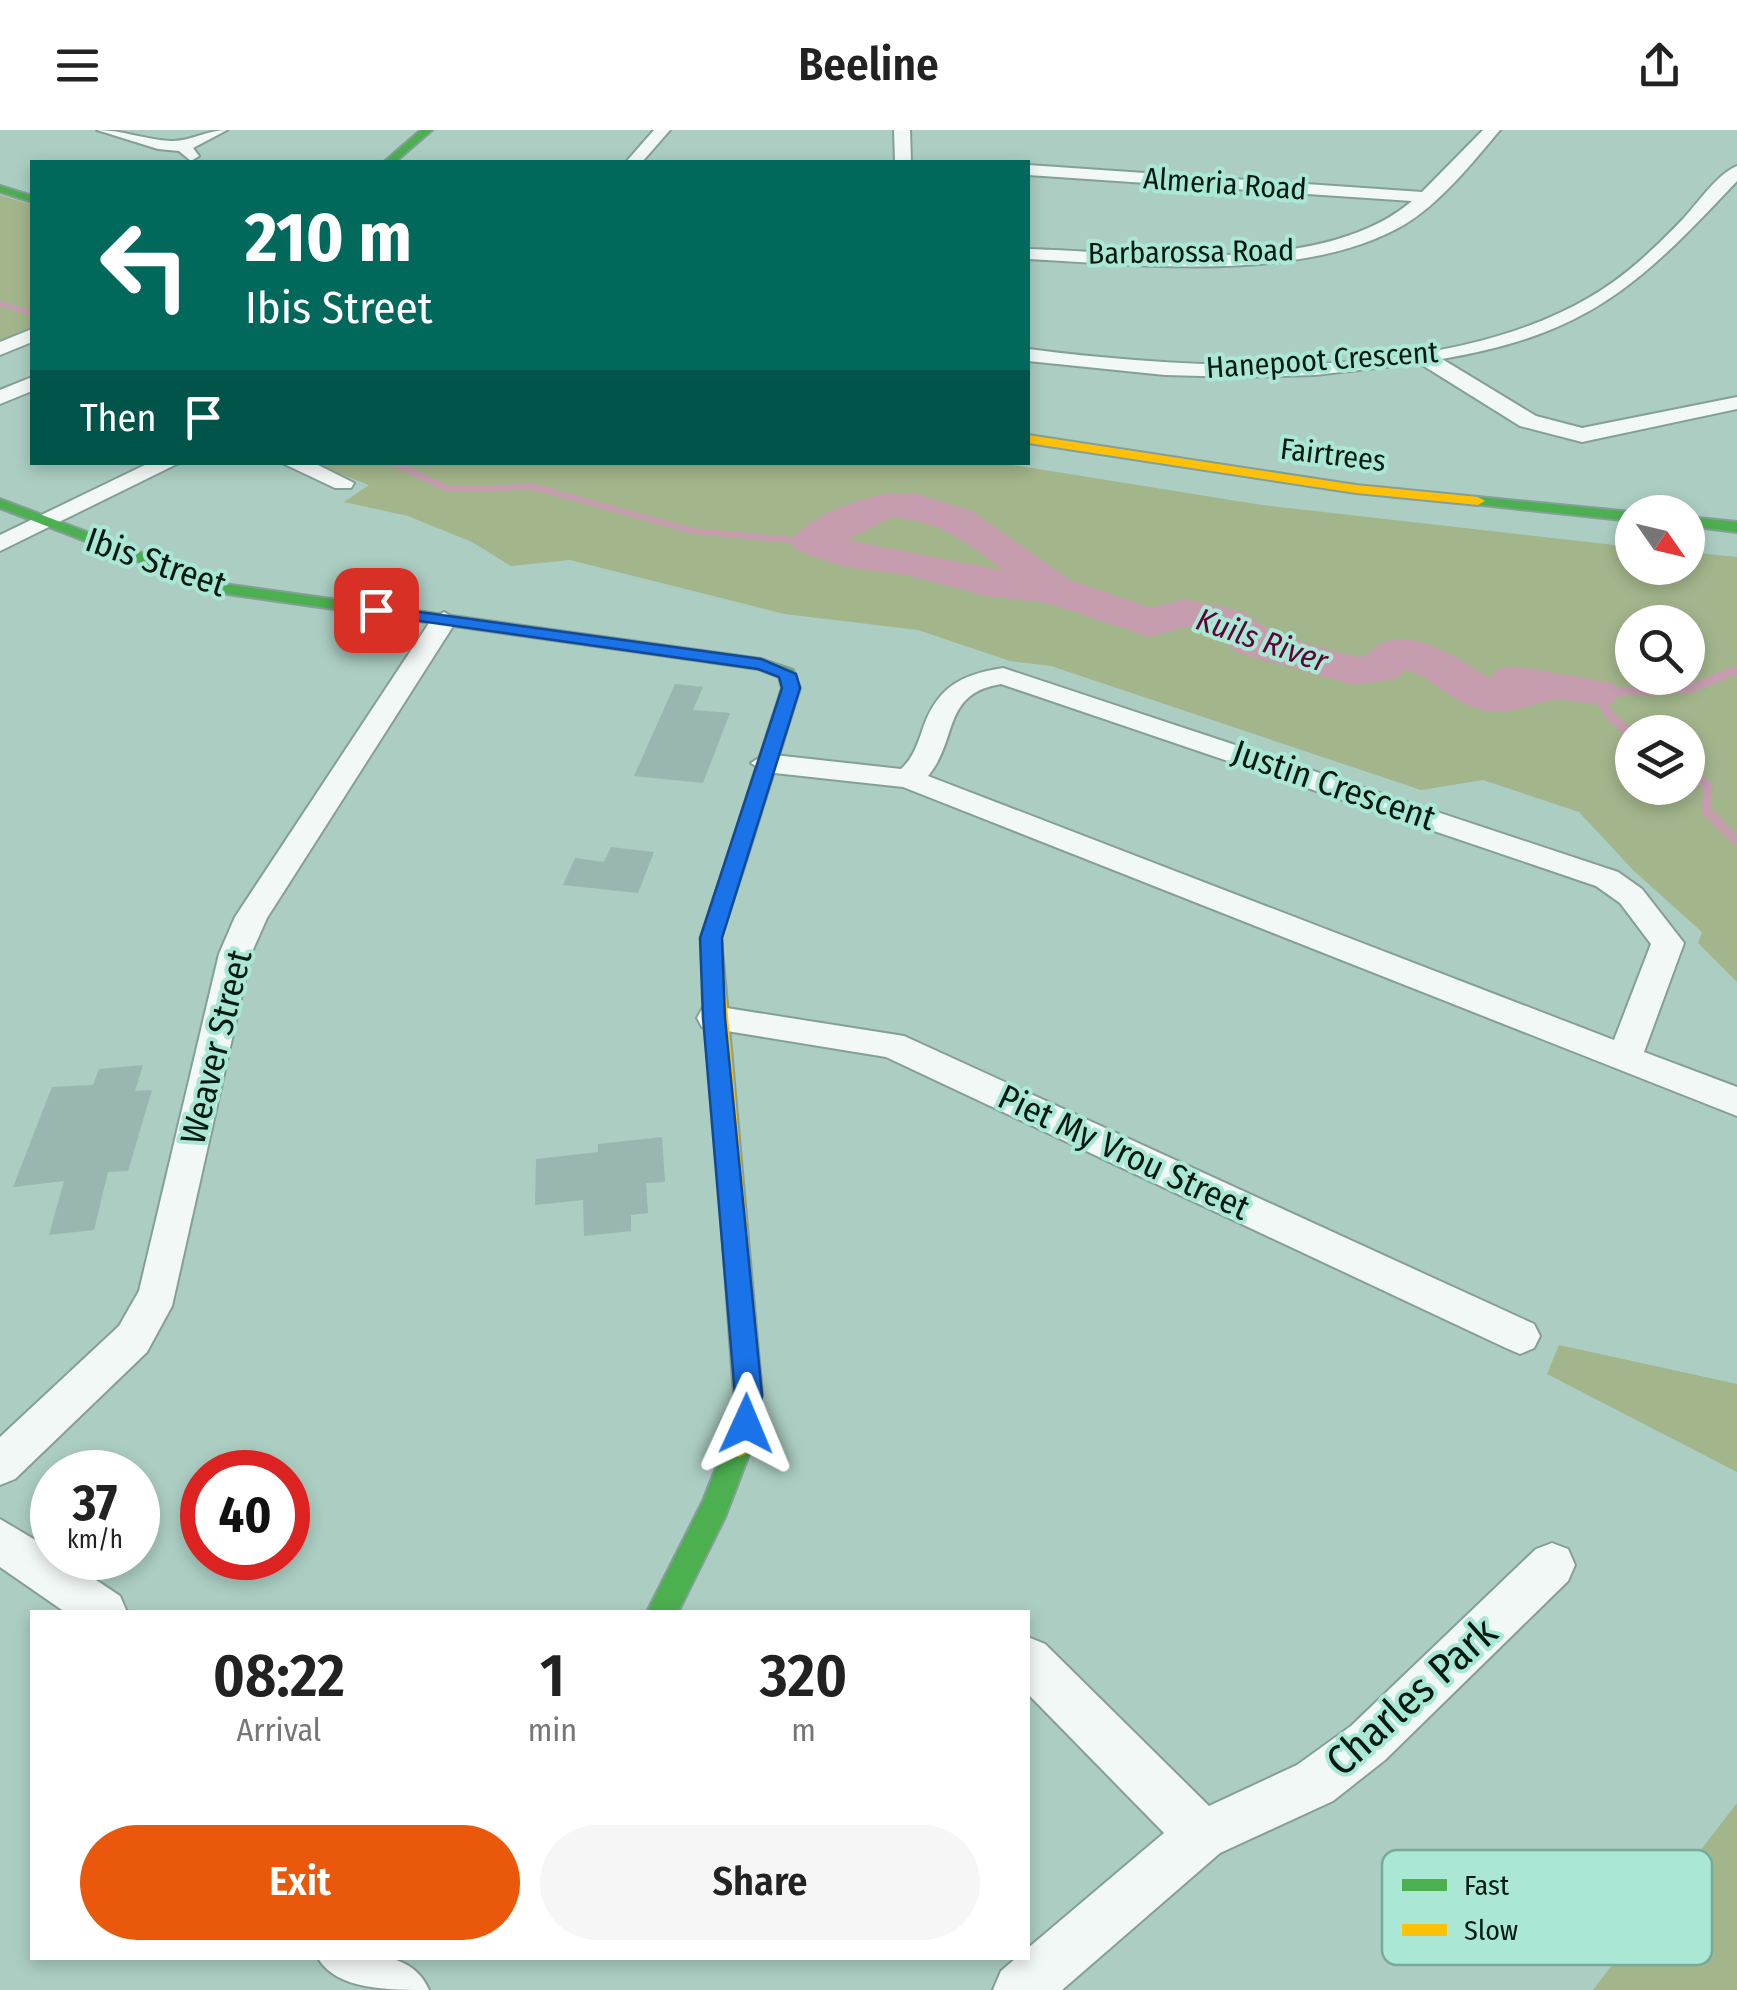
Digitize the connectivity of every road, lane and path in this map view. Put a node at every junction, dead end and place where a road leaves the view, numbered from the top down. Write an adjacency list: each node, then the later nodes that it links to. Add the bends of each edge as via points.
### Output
1 (104, 130): 2 (street, via 188,151)
2 (219, 130)
3 (428, 130): 8 (street)
4 (662, 130): 9 (street)
5 (902, 130): 10 (street)
6 (1466, 130): 7 (street)
7 (1491, 131): 16 (street, Barbarossa Road)
8 (391, 160)
9 (636, 160)
10 (902, 160)
11 (1030, 170): 16 (street, Almeria Road)
12 (1737, 171): 18 (street, Hanepoot Crescent)
13 (0, 173): 14 (street)
14 (30, 180)
15 (0, 190): 17 (street)
16 (1422, 197): 20 (street, Barbarossa Road, via 1398,221 1374,232 1296,252)
17 (30, 198)
18 (1708, 200): 19 (street); 24 (street, Hanepoot Crescent, via 1594,304 1520,333)
19 (1737, 207)
20 (1030, 254)
21 (30, 336): 22 (street)
22 (0, 349)
23 (1030, 355): 24 (street, Hanepoot Crescent, via 1198,370)
24 (1422, 356): 27 (street, via 1528,421 1582,435)
25 (30, 384): 26 (street)
26 (0, 398)
27 (1737, 403)
28 (1030, 439): 34 (street, Fairtrees, via 1356,488)
29 (1030, 460): 38 (street, Fairtrees, via 1311,504)
30 (164, 465): 35 (street)
31 (298, 465): 32 (street)
32 (343, 483)
33 (0, 503): 35 (street, Ibis Street)
34 (1615, 515)
35 (47, 522): 40 (street, Ibis Street); 42 (street, Ibis Street, via 220,588)
36 (1705, 524): 37 (street)
37 (1737, 527)
38 (1615, 535)
39 (1705, 543): 41 (street)
40 (0, 544)
41 (1737, 546)
42 (444, 620): 43 (street, Ibis Street, via 774,667 787,674 791,688); 49 (street, Weaver Street, via 251,917 235,954 148,1317)
43 (765, 763): 44 (street); 45 (street, Ibis Street, via 711,938)
44 (908, 779): 46 (street); 46 (street, Justin Crescent, via 921,771 938,716 954,696 977,680 1003,676 1607,878 1631,896 1668,943)
45 (714, 1018): 48 (street, Piet My Vrou Street, via 892,1045); 53 (street, Ibis Street, via 746,1424)
46 (1624, 1058): 47 (street)
47 (1737, 1102)
48 (1520, 1336)
49 (0, 1465)
50 (0, 1541): 52 (street)
51 (1552, 1565): 55 (street, Charles Park, via 1368,1742 1316,1782)
52 (101, 1610)
53 (663, 1610)
54 (1030, 1663): 55 (street)
55 (1202, 1835): 56 (street, Charles Park)
56 (1020, 1990)

